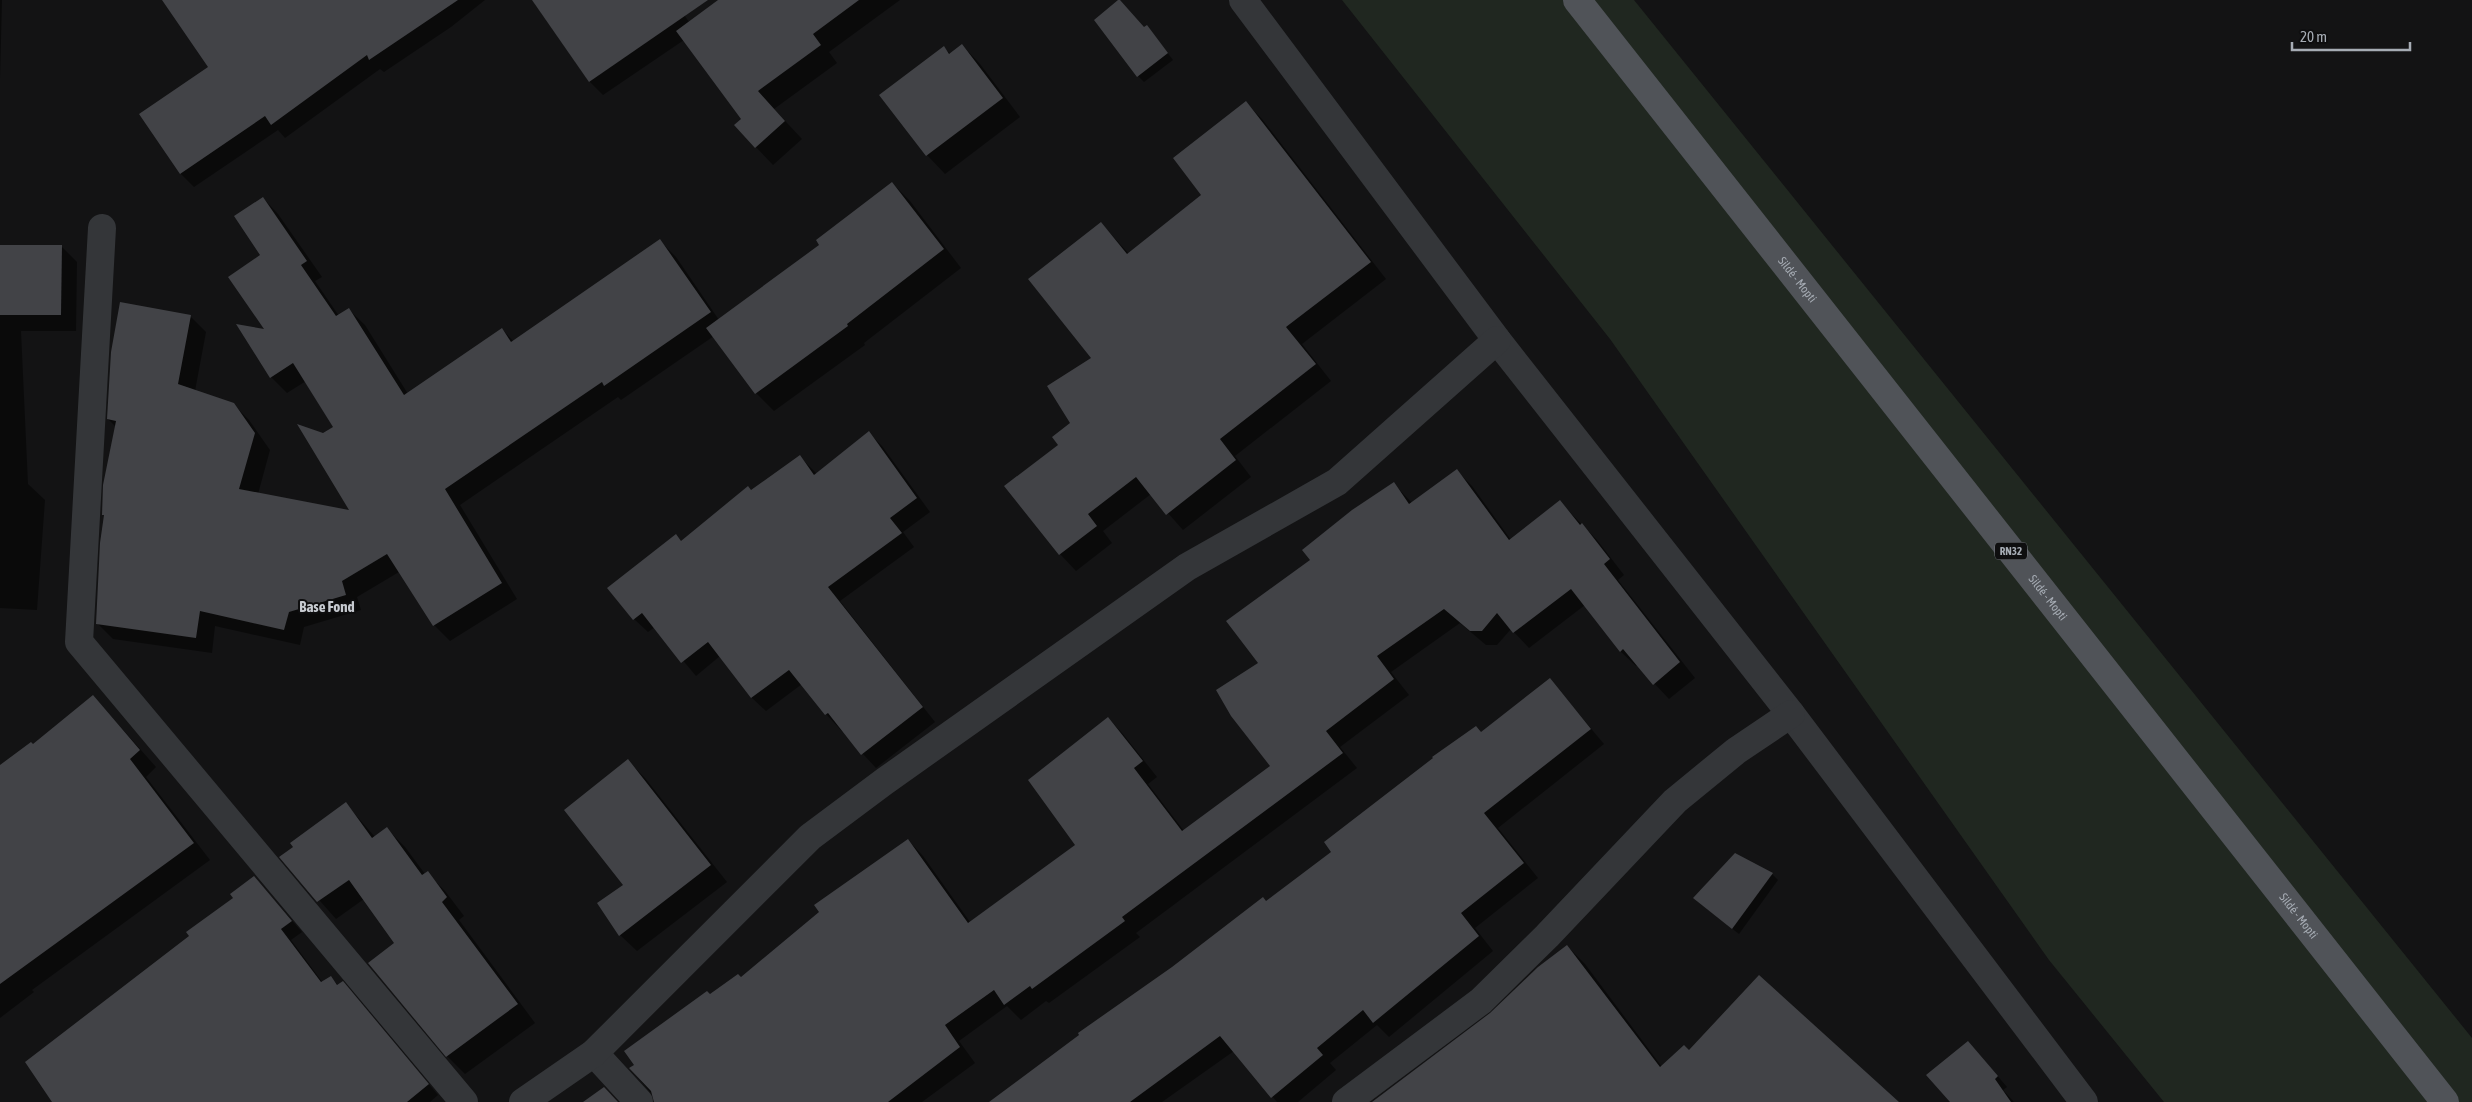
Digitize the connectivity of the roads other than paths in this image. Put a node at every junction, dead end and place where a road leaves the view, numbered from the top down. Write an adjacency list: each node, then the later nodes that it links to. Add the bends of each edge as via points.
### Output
1 (1243, 0): 4 (street)
2 (1577, 0): 12 (main road, Sildé - Mopti / RN32)
3 (102, 228): 7 (street, via 79,642)
4 (1497, 340): 5 (street); 6 (street, via 1337,482 1187,567 892,775 810,838)
5 (1791, 714): 10 (street, via 1736,751 1676,801 1481,1001); 11 (street)
6 (594, 1052): 8 (street); 9 (street)
7 (464, 1102)
8 (523, 1102)
9 (639, 1102)
10 (1346, 1102)
11 (2084, 1102)
12 (2446, 1102)

